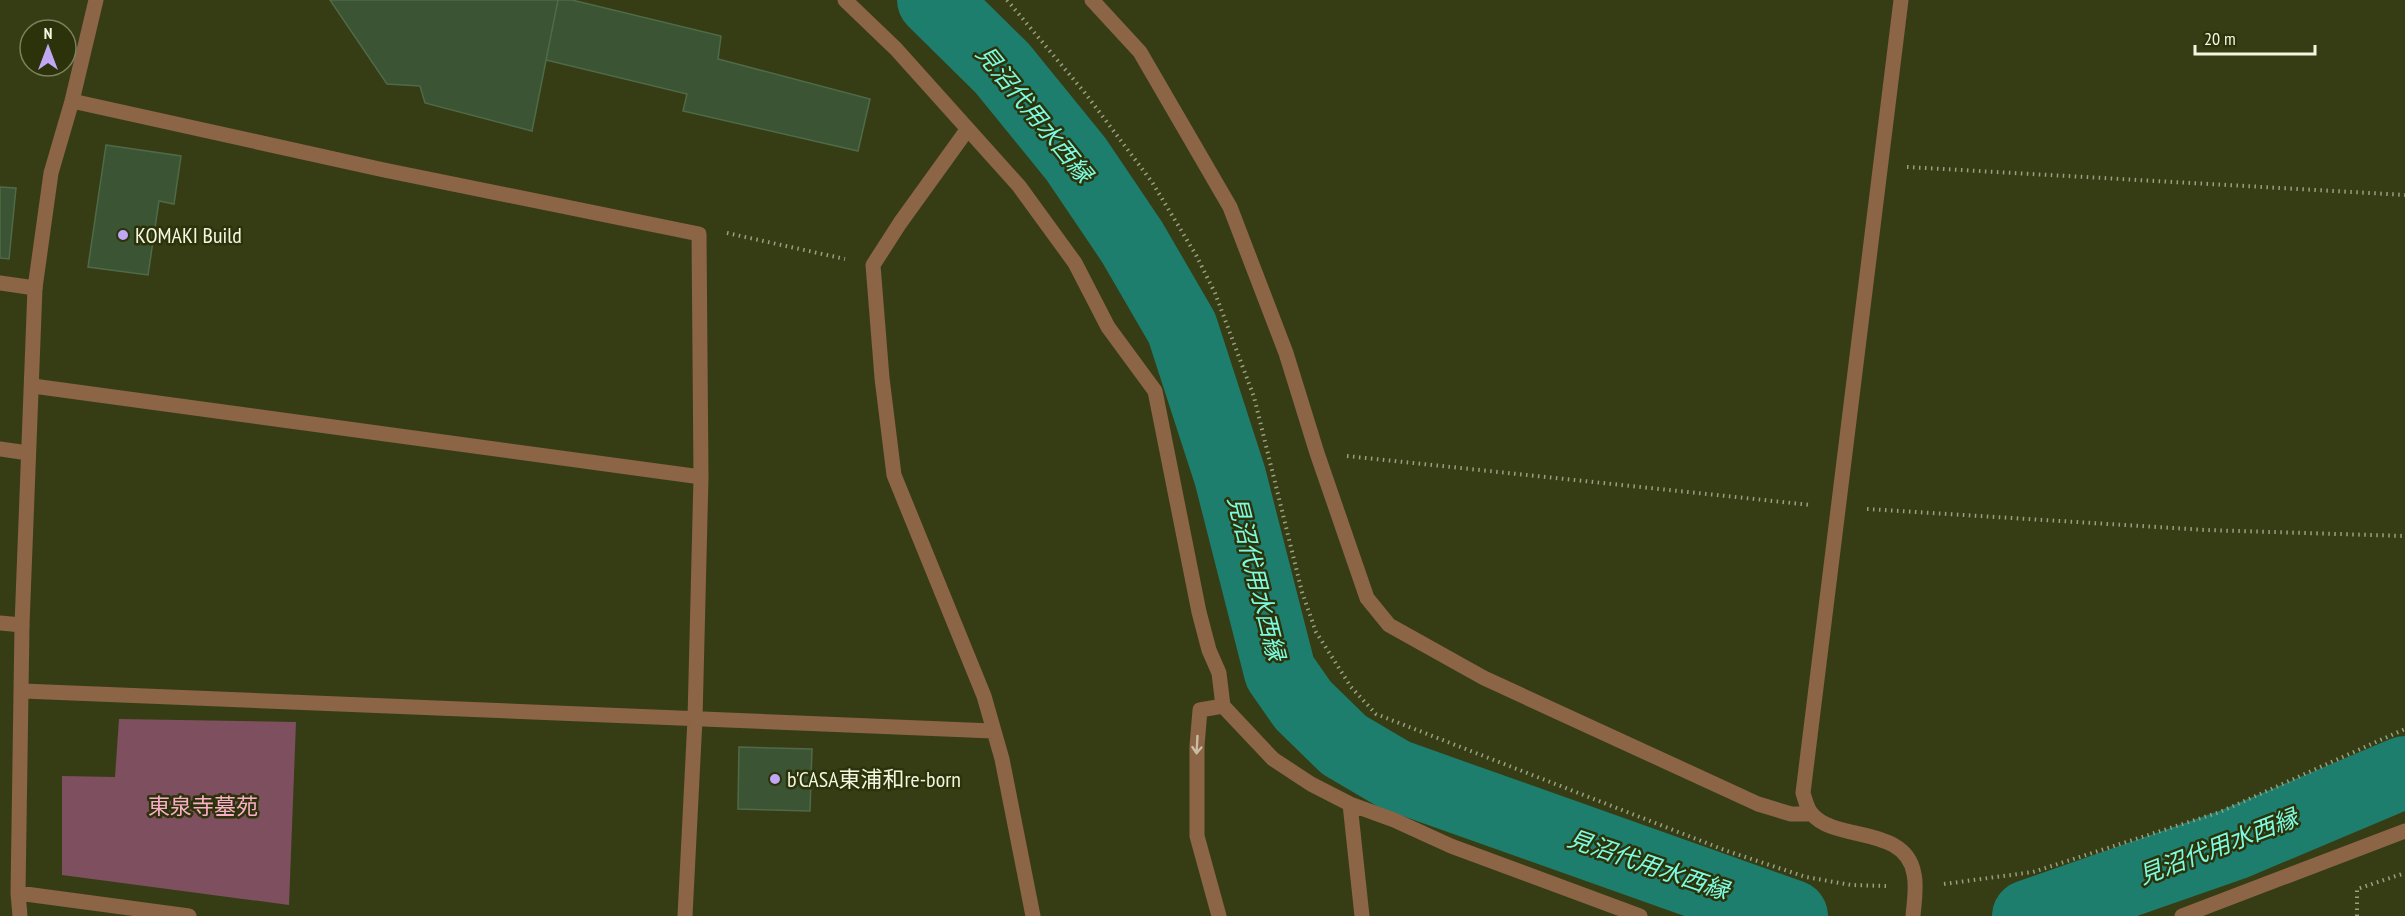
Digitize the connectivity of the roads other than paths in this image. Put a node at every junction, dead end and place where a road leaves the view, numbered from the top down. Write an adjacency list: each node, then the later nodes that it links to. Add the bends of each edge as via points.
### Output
1 (96, 0): 5 (street)
2 (845, 0): 6 (street, via 896,49)
3 (1092, 0): 20 (street, via 1140,52 1230,207 1286,353 1368,598 1389,625 1484,678 1758,804 1791,814)
4 (1901, 0): 20 (street, via 1804,769 1803,793)
5 (72, 100): 8 (street, via 51,173); 12 (street, via 384,170 699,234)
6 (967, 130): 16 (street, via 1055,232 1108,327 1155,391 1199,612 1219,673); 18 (street, via 873,265 894,475 972,664)
7 (0, 283): 8 (street)
8 (35, 288): 9 (street)
9 (33, 386): 11 (street); 12 (street)
10 (0, 450): 11 (street)
11 (28, 453): 14 (street)
12 (701, 477): 17 (street)
13 (0, 622): 14 (street)
14 (22, 625): 15 (street)
15 (23, 691): 17 (street); 22 (street)
16 (1222, 706): 19 (street, via 1273,759); 28 (street, one-way to 28, via 1200,710 1197,746 1197,836)
17 (695, 719): 18 (street); 26 (street)
18 (993, 730): 27 (street)
19 (1350, 804): 29 (street); 30 (street)
20 (1811, 814): 23 (street, via 1827,826 1862,833 1906,854 1914,874)
21 (2405, 831): 31 (street)
22 (18, 893): 24 (street); 25 (street)
23 (1913, 915)
24 (20, 916)
25 (189, 916)
26 (685, 916)
27 (1033, 916)
28 (1219, 916)
29 (1362, 916)
30 (1640, 916)
31 (2182, 916)

